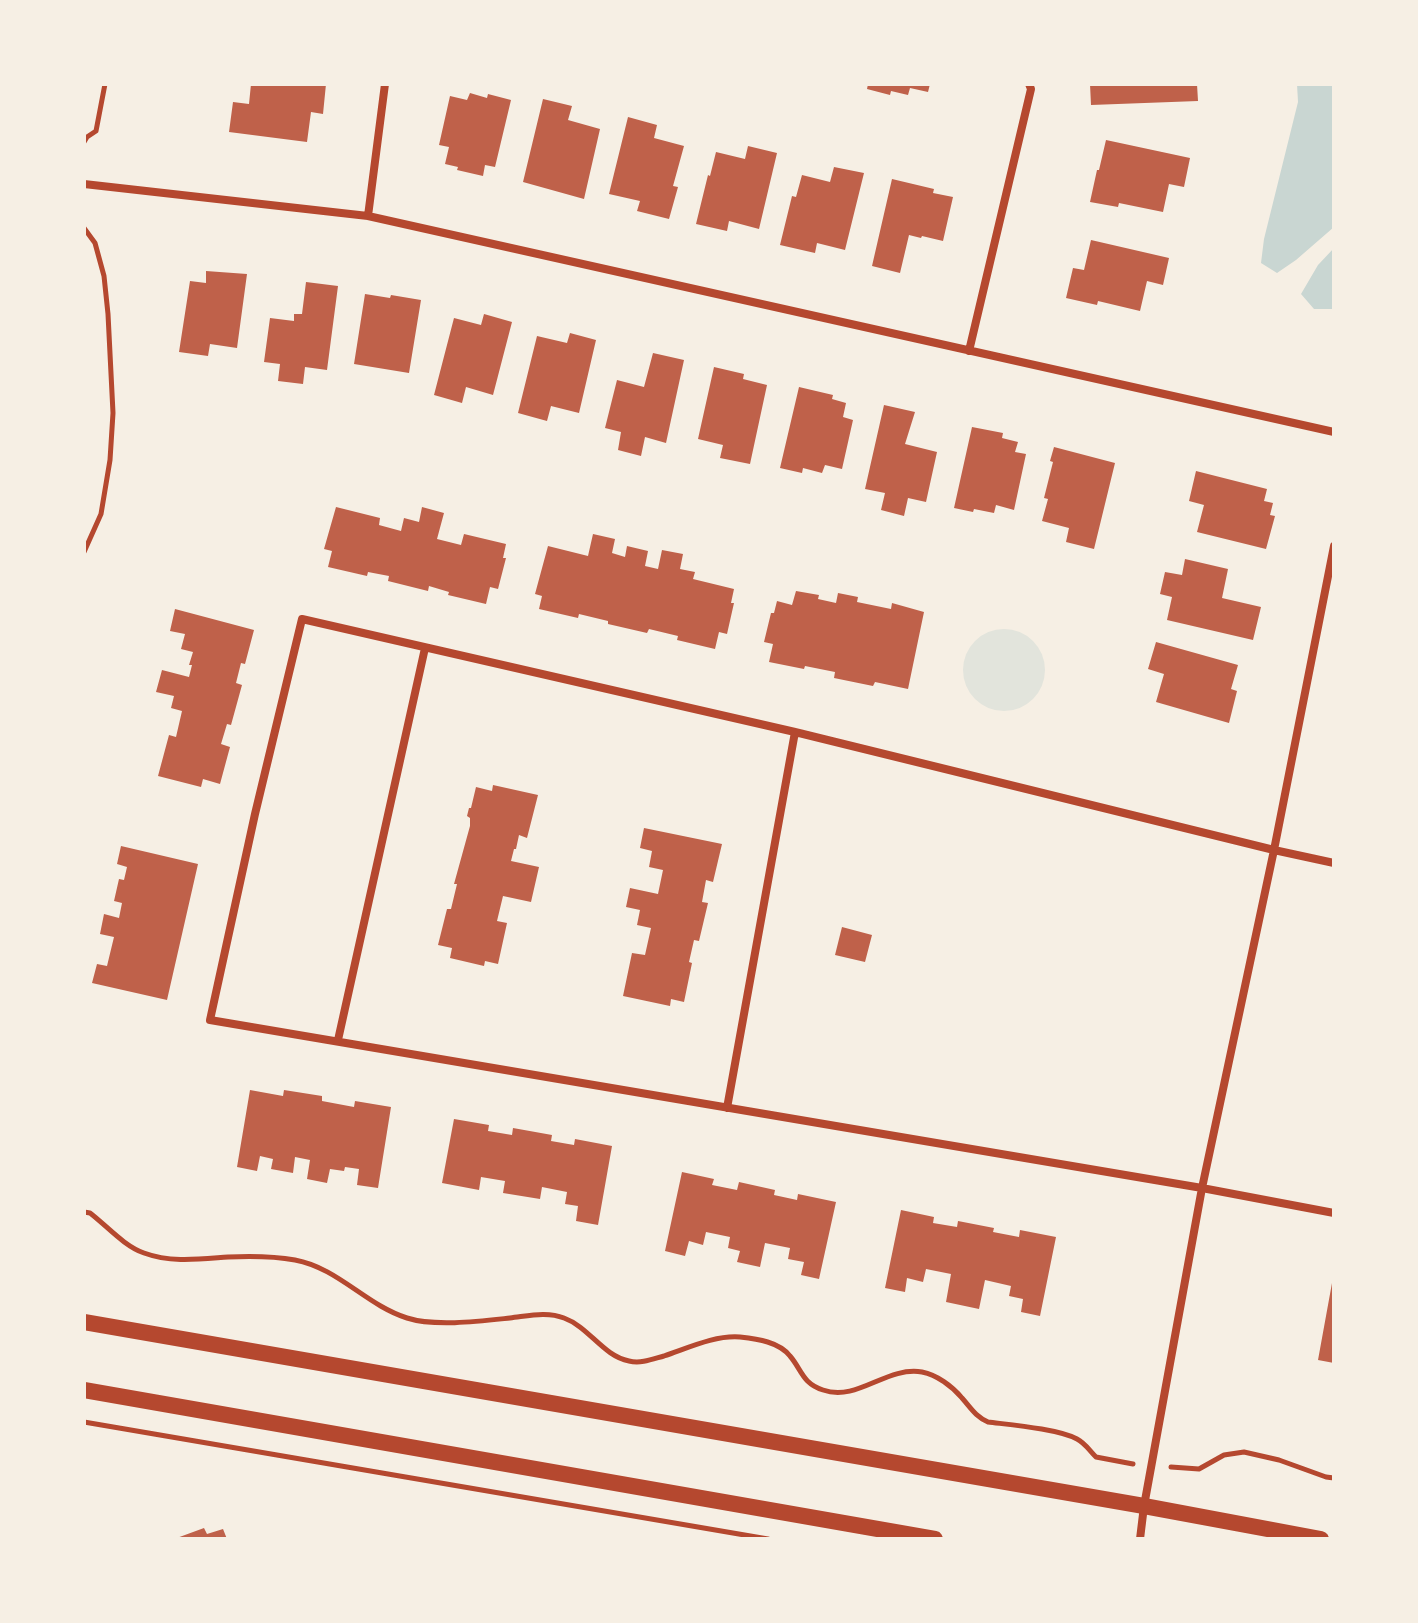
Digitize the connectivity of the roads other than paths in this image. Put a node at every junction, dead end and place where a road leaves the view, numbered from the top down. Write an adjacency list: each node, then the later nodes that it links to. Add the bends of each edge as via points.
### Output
1 (385, 84): 4 (street)
2 (1029, 84): 5 (street)
3 (84, 184): 4 (street)
4 (368, 216): 5 (street)
5 (969, 351): 6 (street)
6 (1334, 432)
7 (1334, 546): 10 (street)
8 (425, 648): 9 (street); 12 (street); 12 (street, via 302,619 255,814 210,1020)
9 (795, 732): 10 (street); 13 (street)
10 (1274, 850): 11 (street); 14 (street)
11 (1334, 863)
12 (338, 1040): 13 (street)
13 (727, 1108): 14 (street)
14 (1202, 1188): 15 (street); 18 (street)
15 (1334, 1213)
16 (84, 1322): 18 (main road)
17 (84, 1390): 19 (main road)
18 (1144, 1506): 20 (street); 21 (main road)
19 (935, 1539)
20 (1140, 1539)
21 (1321, 1539)

